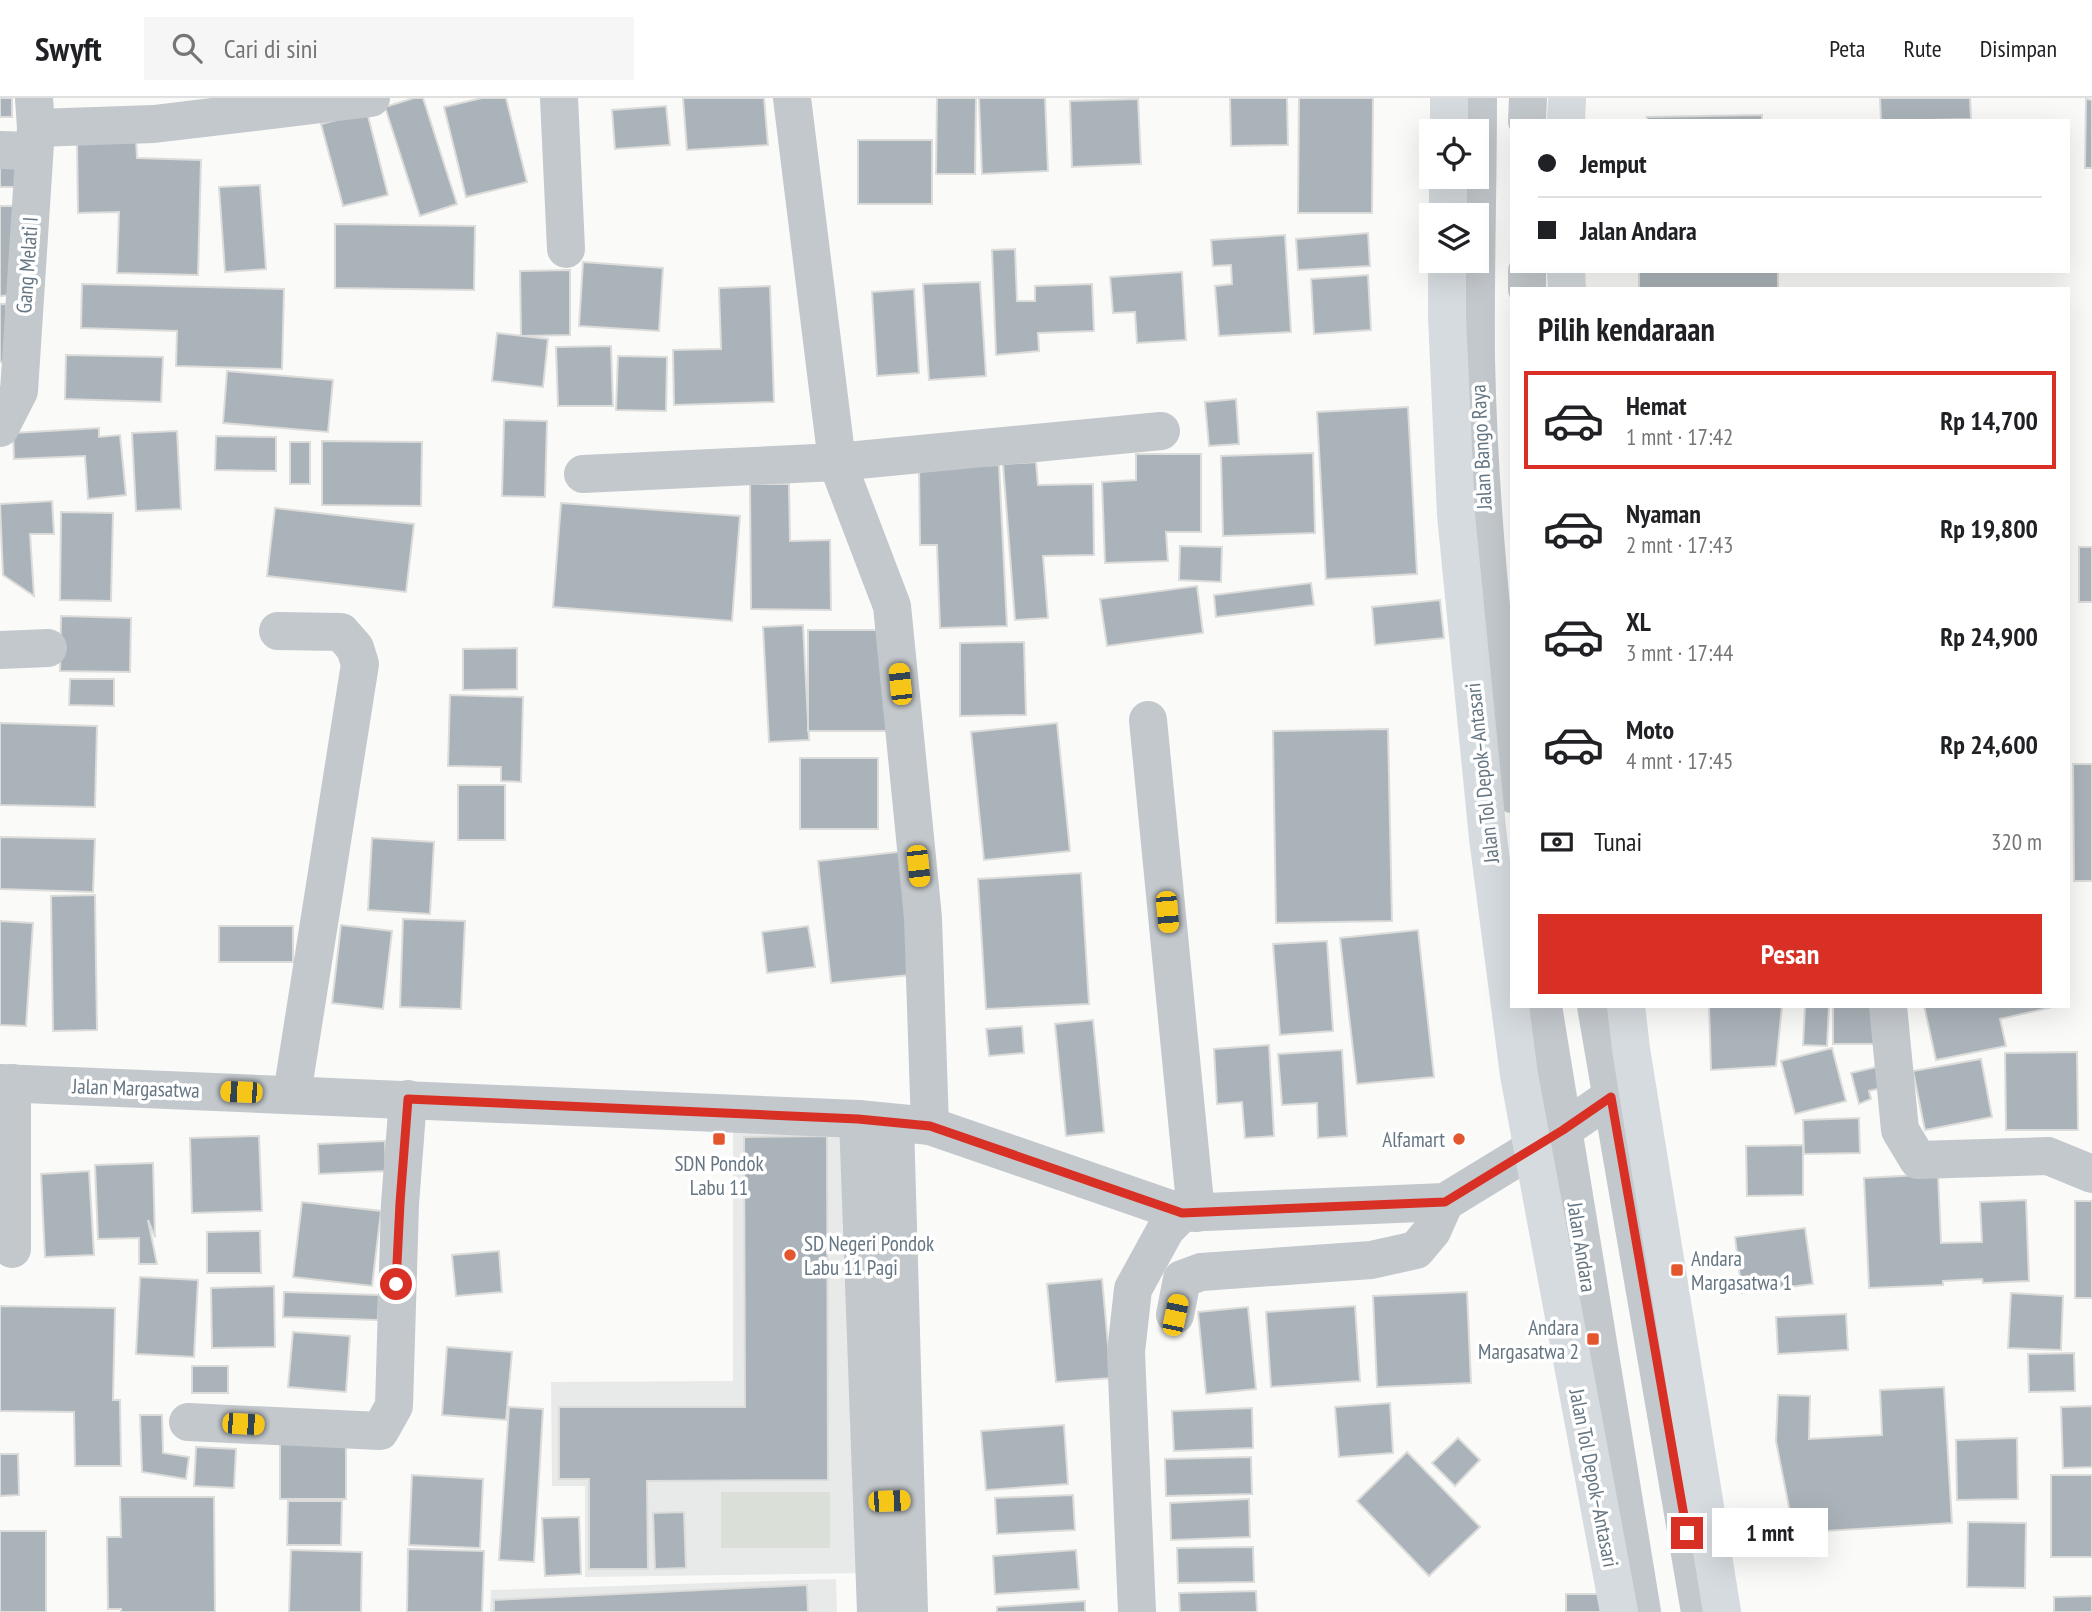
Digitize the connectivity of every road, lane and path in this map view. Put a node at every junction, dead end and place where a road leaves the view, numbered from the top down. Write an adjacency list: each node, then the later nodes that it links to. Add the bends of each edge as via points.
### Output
1 (371, 98): 11 (street, via 154,124)
2 (559, 98): 12 (street)
3 (792, 98): 16 (street)
4 (1449, 98): 8 (highway)
5 (1478, 98): 22 (street, Jalan Bango Raya, via 1476,358 1481,468)
6 (1528, 98): 9 (street)
7 (1567, 98): 10 (highway)
8 (1449, 119)
9 (1527, 119)
10 (1566, 119)
11 (26, 132): 14 (street, Gang Melati I, via 19,391)
12 (566, 249)
13 (1447, 273): 23 (highway, Jalan Tol Depok–Antasari, via 1456,515)
14 (0, 428)
15 (1161, 431): 16 (street)
16 (837, 463): 17 (street); 33 (street, via 892,606 923,918)
17 (583, 474)
18 (278, 631): 30 (street, via 341,632 355,648 360,664)
19 (48, 648): 20 (street)
20 (0, 650)
21 (1148, 720): 37 (street)
22 (1509, 754)
23 (1510, 1005)
24 (1510, 1008): 45 (highway, Jalan Tol Depok–Antasari)
25 (1543, 1008): 34 (street, Jalan Andara)
26 (1596, 1008): 31 (street)
27 (1626, 1008): 48 (highway)
28 (1888, 1008): 35 (street, via 1900,1130 1918,1160 2048,1156)
29 (6, 1083): 30 (street, Jalan Margasatwa); 38 (street)
30 (292, 1094): 32 (street, Jalan Margasatwa)
31 (1611, 1097): 34 (street, Jalan Margasatwa); 47 (street)
32 (408, 1099): 33 (street, Jalan Margasatwa); 40 (street, via 394,1406 380,1431)
33 (894, 1123): 37 (street, Jalan Margasatwa); 41 (street)
34 (1563, 1130): 36 (street, Jalan Margasatwa); 46 (street, Jalan Andara)
35 (2092, 1174)
36 (1445, 1202): 37 (street, Jalan Margasatwa); 39 (street, via 1432,1231 1416,1250 1371,1260 1201,1272 1182,1279)
37 (1189, 1213): 44 (street, via 1166,1229 1133,1289 1126,1352)
38 (12, 1249)
39 (1175, 1315)
40 (188, 1422)
41 (889, 1501): 42 (street); 43 (street)
42 (876, 1612)
43 (909, 1612)
44 (1137, 1612)
45 (1619, 1612)
46 (1642, 1612)
47 (1700, 1612)
48 (1722, 1612)

